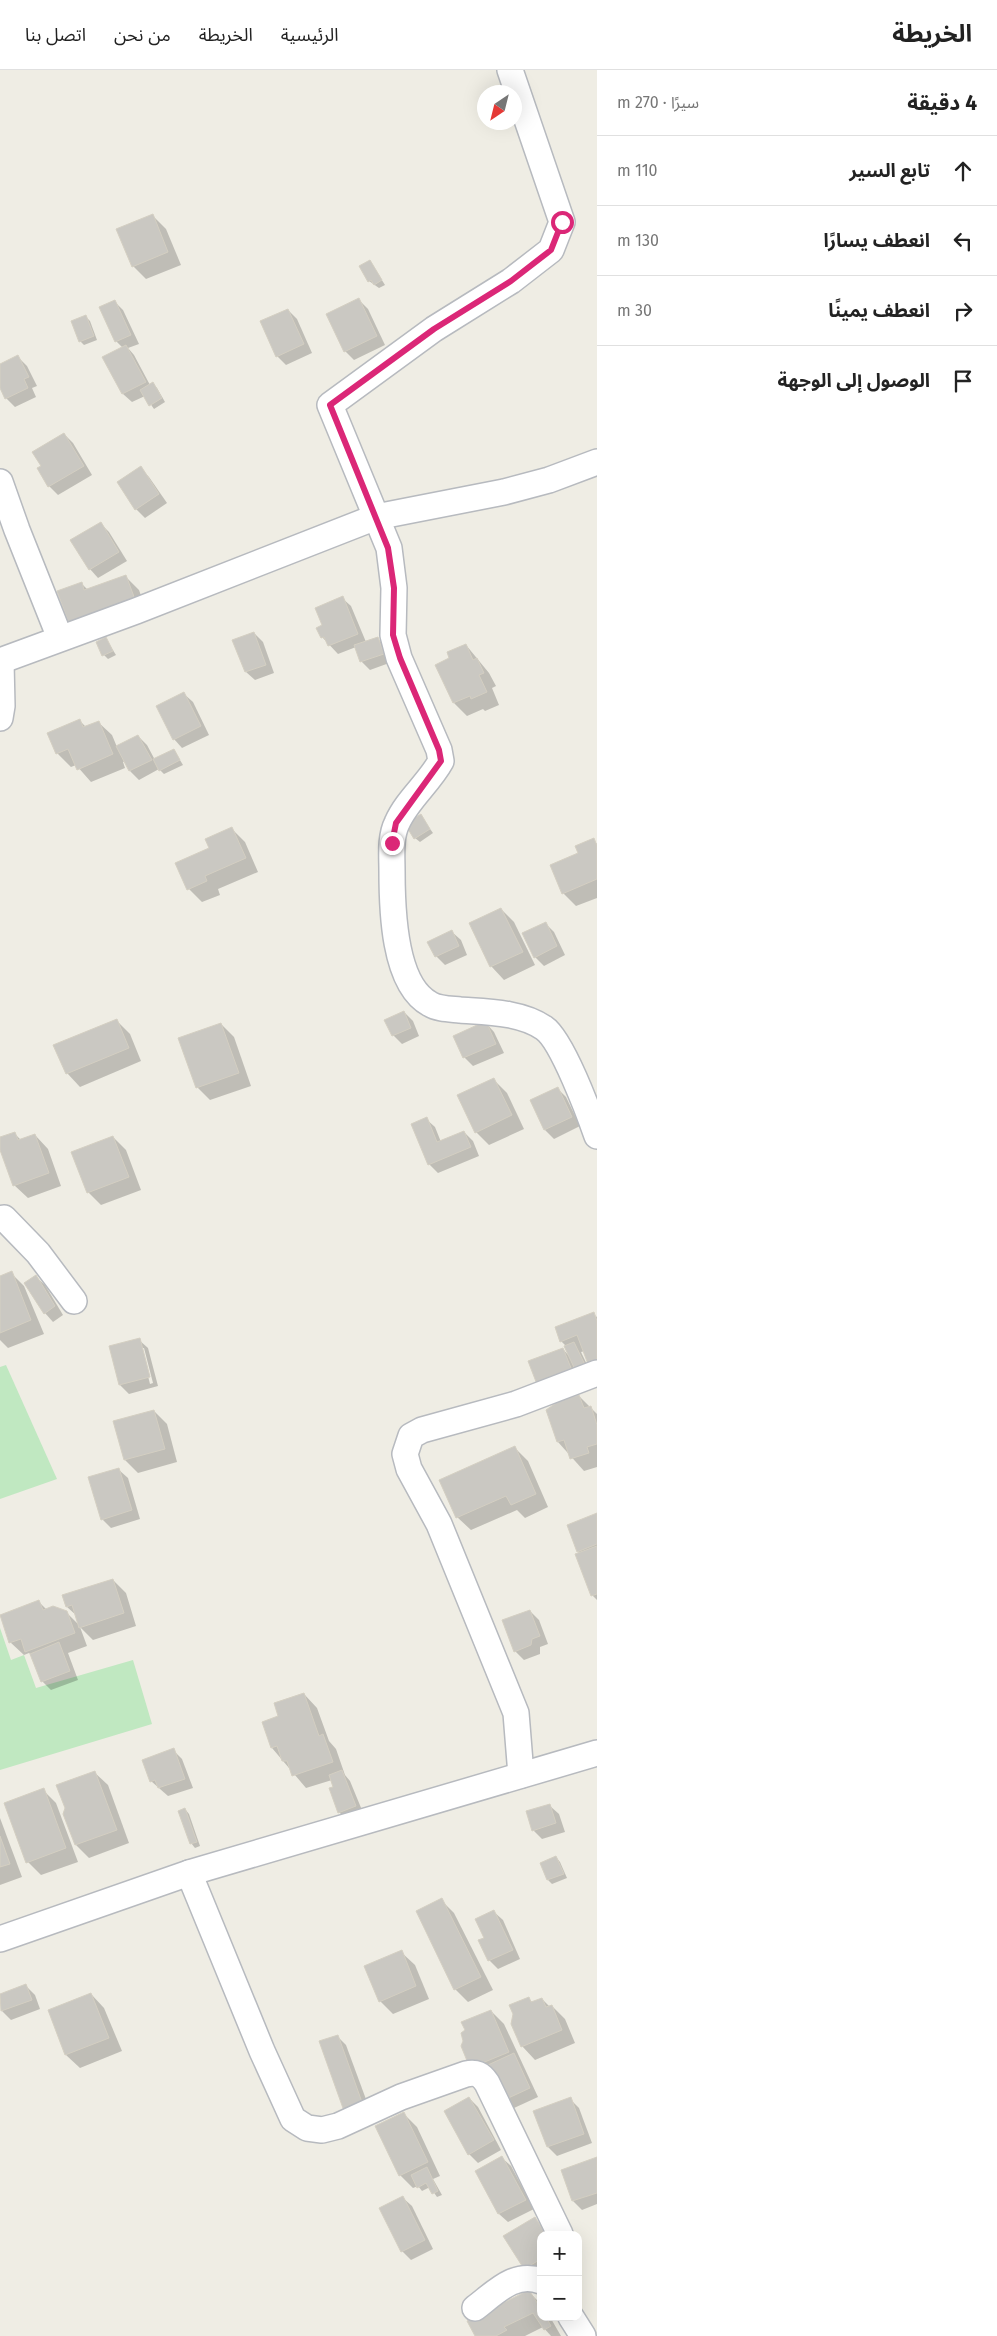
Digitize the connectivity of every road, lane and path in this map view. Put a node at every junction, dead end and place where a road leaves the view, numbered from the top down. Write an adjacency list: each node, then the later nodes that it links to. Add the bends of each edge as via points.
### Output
1 (510, 70): 4 (street, via 562,222 551,250 518,276 434,329 330,405)
2 (597, 462): 4 (street, via 504,492)
3 (0, 482): 5 (street)
4 (376, 517): 5 (street); 8 (street, via 392,566 393,635 441,761 396,823 392,843 392,914 398,953 414,989 430,1004 501,1014 531,1021 546,1029 555,1040 583,1098)
5 (60, 638): 6 (street)
6 (0, 662): 7 (street)
7 (0, 718)
8 (597, 1136)
9 (2, 1214): 10 (street, via 38,1253)
10 (74, 1301)
11 (597, 1373): 13 (street, via 516,1404 422,1430 411,1436 405,1454 409,1469 439,1524 516,1713)
12 (597, 1753): 13 (street)
13 (521, 1775): 14 (street)
14 (189, 1873): 15 (street); 16 (street, via 258,2042 294,2119 307,2128 322,2130 338,2126 401,2097 476,2073 487,2084)
15 (0, 1939)
16 (559, 2231)
17 (537, 2280): 18 (street, via 512,2280)
18 (475, 2308)
19 (574, 2321): 20 (street)
20 (583, 2336)

